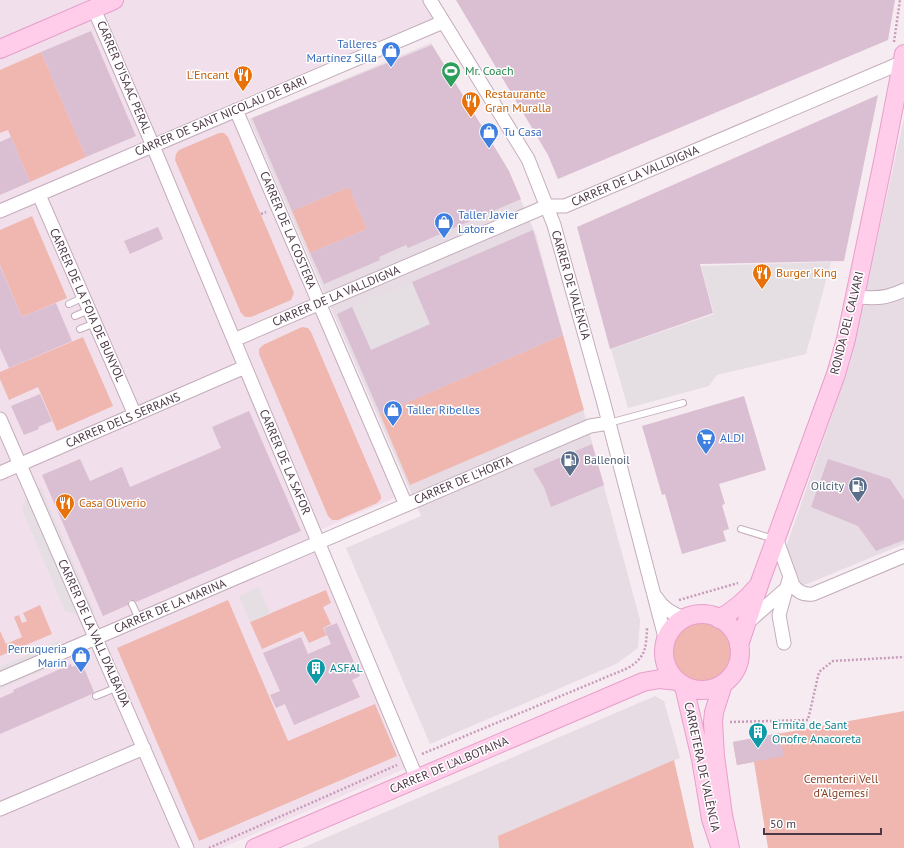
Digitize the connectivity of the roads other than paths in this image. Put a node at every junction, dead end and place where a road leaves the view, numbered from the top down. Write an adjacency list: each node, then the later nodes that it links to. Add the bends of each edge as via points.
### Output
1 (114, 0): 3 (street)
2 (430, 0): 4 (street, CARRER DE VALÈNCIA)
3 (90, 4): 5 (street); 6 (street); 9 (street, CARRER D'ISAAC PERAL)
4 (443, 22): 8 (street, CARRER DE SANT NICOLAU DE BARI); 11 (street, CARRER DE VALÈNCIA, via 528,158)
5 (0, 37)
6 (0, 49)
7 (899, 61): 11 (street, CARRER DE LA VALLDIGNA, via 565,206); 14 (street, RONDA DEL CALVARI, via 884,157)
8 (236, 110): 9 (street, CARRER DE SANT NICOLAU DE BARI); 16 (street, CARRER DE LA COSTERA)
9 (153, 146): 10 (street, CARRER DE SANT NICOLAU DE BARI); 22 (street, CARRER DE LA SAFOR)
10 (39, 195): 12 (street, CARRER DE SANT NICOLAU DE BARI); 15 (street, CARRER DE LA FOIA DE BUNYOL)
11 (547, 206): 16 (street, CARRER DE LA VALLDIGNA); 27 (street, CARRER DE VALÈNCIA)
12 (0, 211)
13 (904, 290): 14 (street, via 881,298 866,299)
14 (855, 296): 32 (street, RONDA DEL CALVARI, via 836,374)
15 (84, 297): 17 (lane); 18 (street, CARRER DE LA FOIA DE BUNYOL)
16 (319, 303): 22 (street, CARRER DE LA VALLDIGNA); 30 (street, CARRER DE LA COSTERA)
17 (69, 304)
18 (89, 310): 19 (lane); 20 (street, CARRER DE LA FOIA DE BUNYOL)
19 (74, 316)
20 (95, 323): 21 (lane); 25 (street, CARRER DE LA FOIA DE BUNYOL)
21 (80, 329)
22 (234, 340): 23 (street, CARRER DE LA SAFOR)
23 (246, 367): 25 (street, CARRER DELS SERRANS); 33 (street, CARRER DE LA SAFOR)
24 (683, 403): 27 (lane)
25 (135, 415): 28 (street, CARRER DELS SERRANS)
26 (0, 419): 28 (street, CARRER DE LA VALL D'ALBAIDA)
27 (609, 422): 30 (street, CARRER DE L'HORTA, via 590,426); 37 (street, CARRER DE VALÈNCIA)
28 (20, 465): 29 (street, CARRER DELS SERRANS); 45 (street, CARRER DE LA VALL D'ALBAIDA)
29 (0, 473)
30 (406, 505): 33 (street, CARRER DE L'HORTA)
31 (741, 529): 32 (lane)
32 (776, 539): 35 (street, RONDA DEL CALVARI); 36 (street)
33 (318, 542): 42 (street, CARRER DE LA MARINA); 56 (street, CARRER DE LA SAFOR)
34 (904, 556): 36 (street, via 813,594 798,591)
35 (752, 582): 43 (street, via 742,603); 44 (street, RONDA DEL CALVARI)
36 (789, 582): 39 (street); 40 (street)
37 (655, 595): 41 (street, CARRER DE VALÈNCIA, via 673,614); 48 (street, CARRER DE VALÈNCIA)
38 (132, 604): 42 (lane)
39 (761, 612): 40 (street, via 771,609); 44 (street)
40 (779, 615): 46 (street)
41 (686, 618): 43 (street, via 700,615); 48 (street, via 668,635)
42 (139, 619): 45 (street, CARRER DE LA MARINA)
43 (719, 619): 47 (street, via 729,625)
44 (746, 624): 47 (street, RONDA DEL CALVARI)
45 (96, 638): 49 (street, CARRER DE LA MARINA); 53 (street, CARRER DE LA VALL D'ALBAIDA)
46 (784, 642)
47 (739, 645): 52 (street, via 737,667)
48 (665, 649): 50 (street, CARRER DE L'ALBOTAINA, via 655,670); 51 (street, via 667,668)
49 (0, 679)
50 (643, 682): 51 (street, CARRER DE L'ALBOTAINA, via 660,679); 56 (street, CARRER DE L'ALBOTAINA)
51 (681, 683): 52 (street, via 691,689 704,690); 60 (street, CARRETERA DE VALÈNCIA, via 700,759 711,819)
52 (723, 684): 61 (street, CARRETERA DE VALÈNCIA, via 716,702 713,722 715,756)
53 (119, 686): 54 (lane); 55 (street, CARRER DE LA VALL D'ALBAIDA)
54 (96, 696)
55 (144, 748): 57 (street); 58 (street, CARRER DE LA VALL D'ALBAIDA)
56 (417, 779): 59 (street, CARRER DE L'ALBOTAINA)
57 (0, 809)
58 (188, 848)
59 (255, 848)
60 (721, 848)
61 (730, 848)

